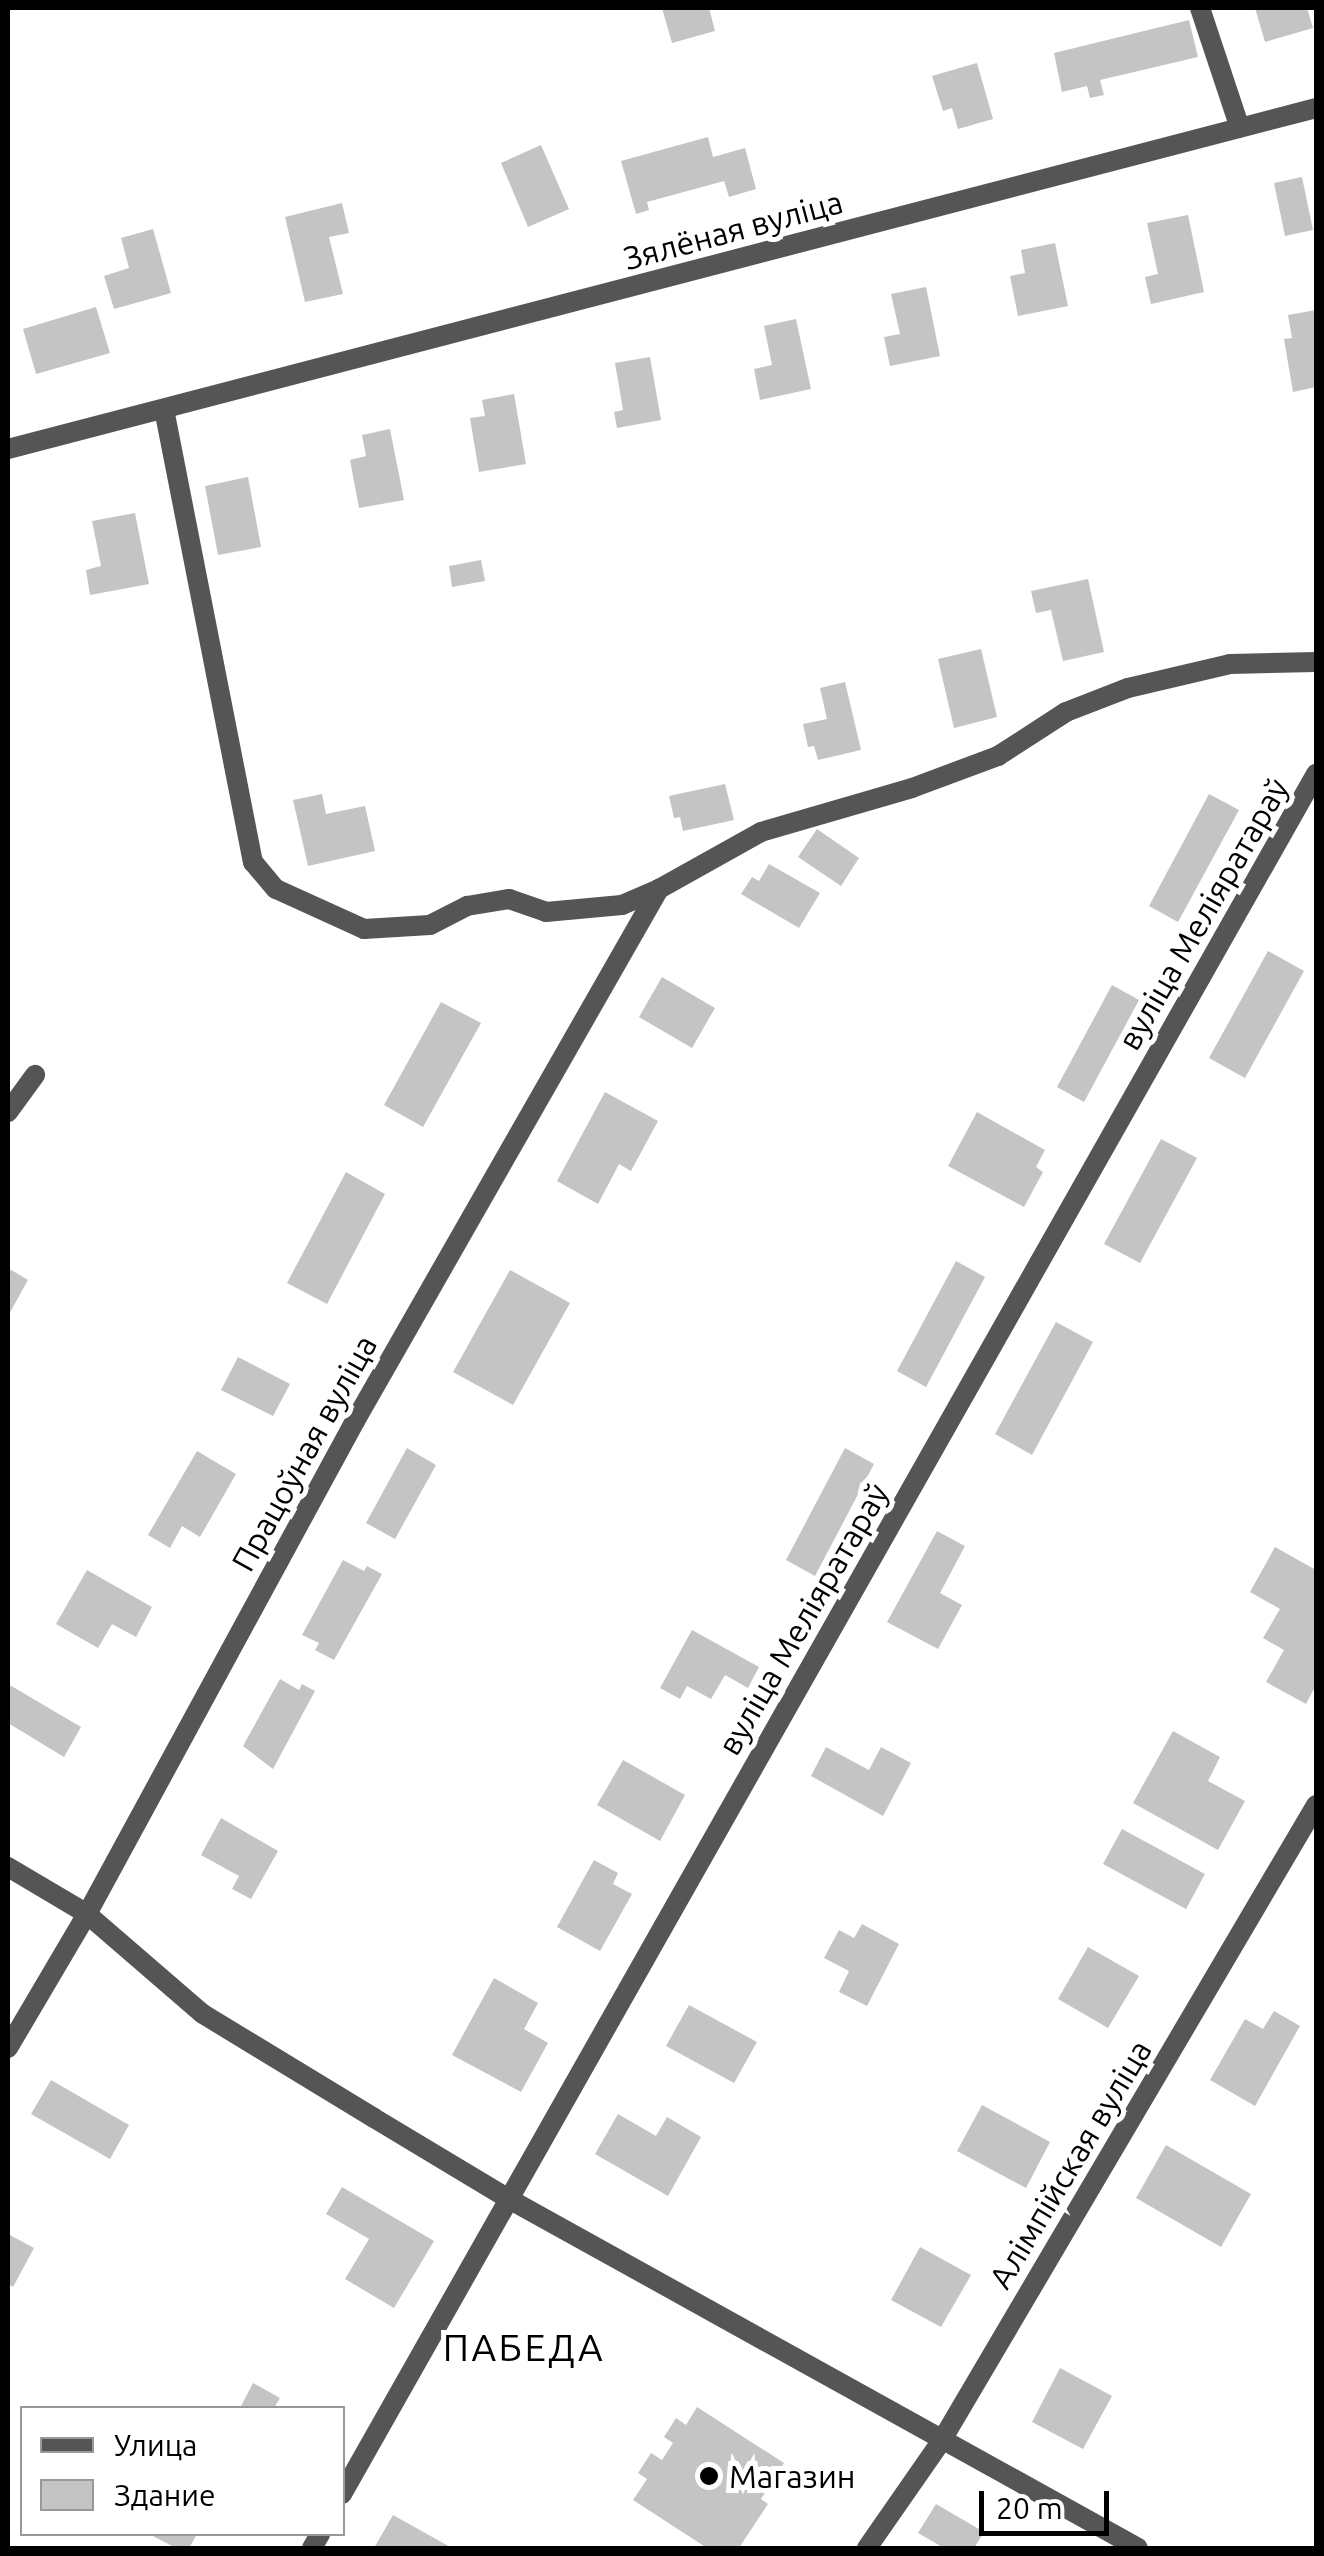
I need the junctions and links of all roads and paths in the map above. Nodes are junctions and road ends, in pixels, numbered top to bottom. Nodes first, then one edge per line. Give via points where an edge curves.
1 (1200, 8) edge
2 (1316, 108) edge
3 (1240, 128) junction
4 (164, 410) junction
5 (8, 449) edge
6 (1316, 662) edge
7 (1316, 774) edge
8 (659, 889) junction
9 (35, 1075) dead end
10 (8, 1112) edge
11 (1316, 1806) edge
12 (8, 1866) edge
13 (87, 1914) junction
14 (8, 2048) edge
15 (509, 2199) junction
16 (942, 2440) junction
17 (345, 2489) edge
18 (867, 2548) edge
19 (1138, 2548) edge

1 - 3 street
2 - 3 street, Зялёная вуліца
3 - 4 street, Зялёная вуліца
4 - 5 street, Зялёная вуліца
4 - 8 street via 253,862 276,889 364,929 430,925 467,906 508,899 546,912 584,912
6 - 8 street via 1230,664 1128,688 1066,712 998,756 761,832
7 - 15 street, вуліца Меліяратараў
8 - 13 street, Працоўная вуліца via 354,1421
9 - 10 street
11 - 16 street, Алімпійская вуліца
12 - 13 street
13 - 14 street, Працоўная вуліца
13 - 15 street via 203,2014
15 - 16 street
15 - 17 street, вуліца Меліяратараў
16 - 18 street, Алімпійская вуліца
16 - 19 street

